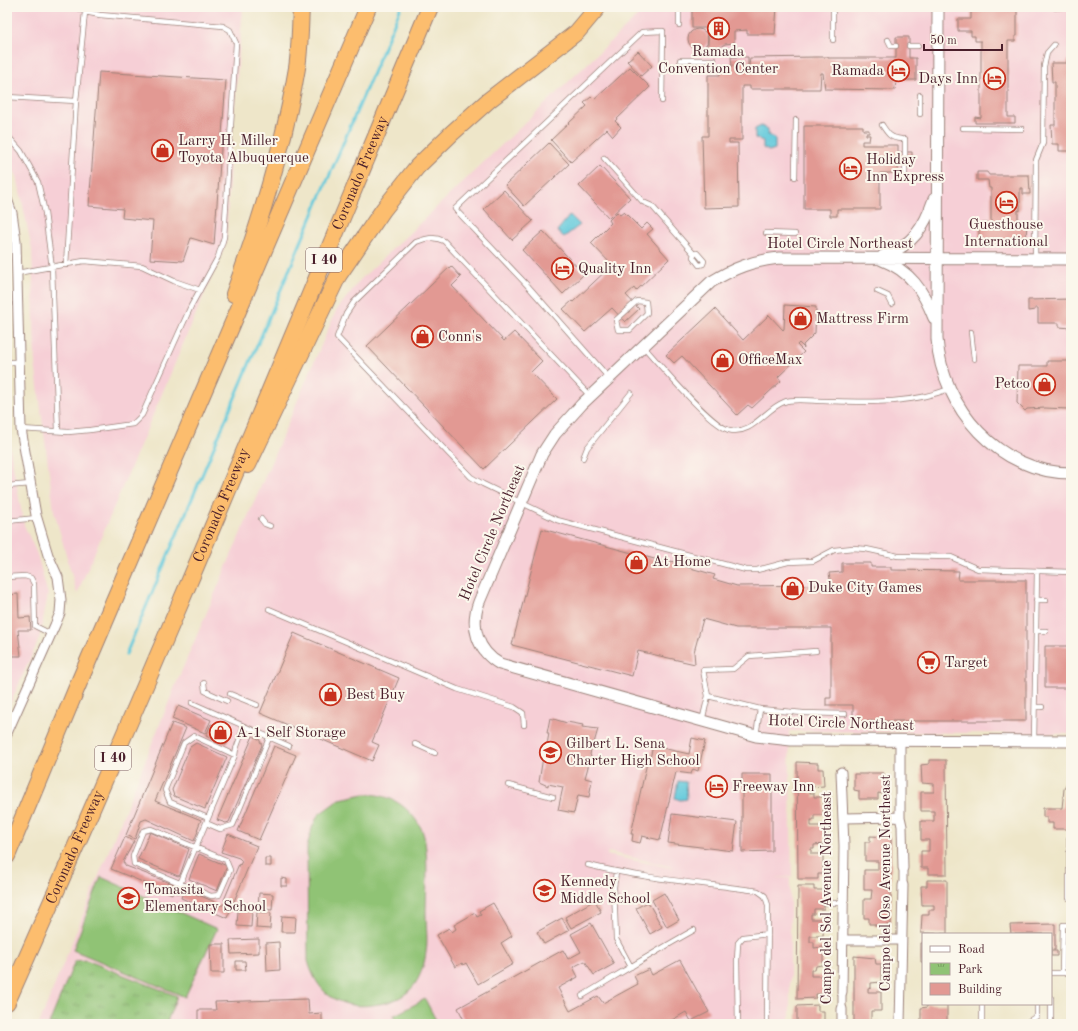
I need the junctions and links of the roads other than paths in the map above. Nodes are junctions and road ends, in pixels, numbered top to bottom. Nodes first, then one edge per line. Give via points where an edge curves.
1 (72, 7) edge
2 (301, 7) edge
3 (368, 7) edge
4 (430, 7) edge
5 (598, 7) edge
6 (679, 7) edge
7 (833, 7) edge
8 (938, 7) edge
9 (85, 12) junction
10 (679, 25) dead end
11 (833, 40) dead end
12 (888, 40) dead end
13 (1054, 45) dead end
14 (896, 46) dead end
15 (909, 46) dead end
16 (918, 46) dead end
17 (680, 60) dead end
18 (714, 60) dead end
19 (920, 95) dead end
20 (7, 97) edge
21 (76, 100) junction
22 (662, 100) dead end
23 (920, 114) dead end
24 (796, 120) dead end
25 (882, 125) dead end
26 (964, 128) dead end
27 (1022, 129) dead end
28 (7, 135) edge
29 (604, 158) dead end
30 (795, 177) dead end
31 (905, 178) dead end
32 (937, 191) junction
33 (7, 199) edge
34 (766, 233) dead end
35 (795, 234) dead end
36 (694, 254) dead end
37 (878, 258) junction
38 (937, 259) junction
39 (1035, 259) junction
40 (1071, 259) edge
41 (66, 265) junction
42 (52, 268) junction
43 (17, 273) junction
44 (200, 290) junction
45 (877, 291) dead end
46 (646, 302) joint
47 (892, 304) dead end
48 (937, 325) junction
49 (971, 332) dead end
50 (643, 346) junction
51 (974, 359) dead end
52 (7, 362) edge
53 (20, 362) junction
54 (609, 378) junction
55 (950, 388) junction
56 (632, 394) dead end
57 (590, 396) junction
58 (21, 429) junction
59 (58, 431) junction
60 (583, 458) dead end
61 (1071, 473) edge
62 (164, 483) junction
63 (31, 484) junction
64 (7, 486) edge
65 (522, 502) junction
66 (218, 514) junction
67 (37, 518) junction
68 (261, 519) dead end
69 (7, 521) edge
70 (270, 526) dead end
71 (1037, 572) junction
72 (1071, 572) edge
73 (7, 577) edge
74 (1036, 600) junction
75 (1046, 600) dead end
76 (269, 609) dead end
77 (1036, 631) junction
78 (1046, 631) dead end
79 (51, 634) junction
80 (816, 651) dead end
81 (204, 683) dead end
82 (230, 694) dead end
83 (708, 696) junction
84 (227, 701) dead end
85 (192, 703) dead end
86 (257, 705) dead end
87 (1035, 707) junction
88 (1042, 707) dead end
89 (760, 709) junction
90 (845, 714) dead end
91 (702, 722) junction
92 (524, 725) dead end
93 (244, 727) junction
94 (8, 728) edge
95 (756, 736) junction
96 (269, 738) junction
97 (900, 741) junction
98 (1034, 741) junction
99 (1071, 741) edge
100 (415, 744) dead end
101 (289, 746) dead end
102 (435, 753) dead end
103 (235, 755) junction
104 (841, 772) dead end
105 (508, 784) dead end
106 (553, 797) dead end
107 (900, 817) junction
108 (208, 818) junction
109 (844, 818) junction
110 (206, 823) junction
111 (1069, 839) dead end
112 (195, 848) junction
113 (7, 856) edge
114 (588, 865) dead end
115 (903, 868) joint
116 (616, 872) junction
117 (180, 883) junction
118 (903, 885) joint
119 (177, 891) dead end
120 (1069, 898) dead end
121 (824, 903) dead end
122 (844, 903) junction
123 (1071, 925) edge
124 (694, 930) dead end
125 (768, 934) junction
126 (844, 940) junction
127 (901, 940) junction
128 (631, 967) junction
129 (1052, 973) edge
130 (1062, 973) junction
131 (1071, 973) edge
132 (842, 992) joint
133 (582, 996) dead end
134 (7, 1002) edge
135 (982, 1005) edge
136 (1037, 1005) edge
137 (1051, 1005) edge
138 (842, 1009) joint
139 (982, 1021) dead end
140 (1029, 1021) dead end
141 (738, 1024) edge
142 (767, 1024) edge
143 (842, 1024) edge
144 (900, 1024) edge
145 (1051, 1024) edge

1 - 9 lane
2 - 62 highway via 297,67 274,177
3 - 62 highway
4 - 66 highway, Coronado Freeway / I 40
5 - 66 highway via 577,32 489,100 452,133 417,168 387,205 338,276 254,455
6 - 10 lane
7 - 11 lane
8 - 32 street
9 - 21 lane
9 - 44 lane via 223,26 234,35 236,43 224,237 218,257
12 - 14 lane via 891,46
13 - 39 lane via 1047,53 1044,66 1043,143 1036,160
15 - 16 lane
17 - 18 lane
19 - 23 lane
20 - 21 lane
21 - 41 lane
22 - 54 lane via 663,31 642,32 455,209 527,285
24 - 30 lane
25 - 31 lane via 887,134 893,138 903,139
26 - 27 lane
28 - 42 lane via 21,152 38,182
29 - 36 lane via 644,202 652,206
32 - 37 street via 925,223 917,234 900,248
32 - 38 street
33 - 43 street via 15,227
34 - 35 lane
37 - 38 street, Hotel Circle Northeast
37 - 48 street via 899,269 918,284
37 - 50 street, Hotel Circle Northeast via 757,260 711,282
38 - 39 street, Hotel Circle Northeast
38 - 48 street
39 - 40 street, Hotel Circle Northeast
41 - 42 lane
41 - 44 lane via 84,261 142,266
42 - 43 lane
42 - 59 lane
43 - 53 street
44 - 59 lane via 142,415 133,424
45 - 47 lane via 888,296
46 - 46 lane via 637,301 616,320 618,330 630,330 647,313
48 - 55 street via 939,356
49 - 51 lane
50 - 54 street, Hotel Circle Northeast
50 - 55 lane via 709,417 724,429 733,431 753,425 784,401 899,401 924,397
52 - 53 lane
53 - 58 street
54 - 57 street, Hotel Circle Northeast
55 - 61 street via 965,415 992,445 1031,466
56 - 60 lane via 587,448
57 - 65 street, Hotel Circle Northeast via 555,434 542,454
57 - 65 lane via 444,241 439,239 430,237 416,242 348,309 337,337 466,472 483,484
58 - 59 lane
58 - 63 street
62 - 113 highway
63 - 64 lane
63 - 67 street
65 - 71 lane via 556,520 746,570 757,570 788,562 813,561 834,550 853,548 898,556 951,557 978,569
65 - 91 street, Hotel Circle Northeast via 476,609 475,630 487,654 500,664
66 - 134 highway, Coronado Freeway / I 40
67 - 69 lane
67 - 79 street via 60,588 60,613
68 - 70 lane via 264,524
71 - 72 lane
71 - 74 lane
73 - 79 lane via 31,578 34,584 36,626
74 - 75 lane
74 - 77 lane
76 - 92 lane via 457,689 514,707 523,713
77 - 78 lane
77 - 87 lane
79 - 94 street
80 - 83 lane via 749,656 733,669 703,670
81 - 84 lane via 205,691
82 - 86 lane
83 - 89 lane
83 - 91 lane
85 - 93 lane
87 - 88 lane
87 - 98 lane
89 - 90 lane
89 - 95 lane
91 - 95 street, Hotel Circle Northeast
93 - 96 lane
93 - 103 lane
95 - 97 street, Hotel Circle Northeast via 791,740
96 - 101 lane
96 - 110 lane via 233,824 220,829
97 - 98 street, Hotel Circle Northeast
97 - 107 street, Campo del Oso Avenue Northeast
98 - 99 street, Hotel Circle Northeast
100 - 102 lane
103 - 108 lane
103 - 108 lane via 194,736 184,743 165,790 170,802
104 - 109 street, Campo del Sol Avenue Northeast
105 - 106 lane
107 - 109 street
107 - 115 street, Campo del Oso Avenue Northeast
108 - 110 lane
109 - 122 street, Campo del Sol Avenue Northeast
110 - 112 lane
111 - 120 lane
112 - 117 lane
112 - 117 lane via 226,860 230,870 219,895 211,896
112 - 117 lane via 151,829 143,831 133,856 134,864
114 - 116 lane
115 - 118 street, Campo del Oso Avenue Northeast
116 - 125 lane via 758,891 765,896 768,905
116 - 128 lane via 616,939
117 - 119 lane
118 - 127 street, Campo del Oso Avenue Northeast
121 - 122 lane
122 - 126 street, Campo del Sol Avenue Northeast
123 - 130 lane via 1063,925
124 - 128 lane
125 - 141 lane via 743,937 738,943
125 - 142 lane
126 - 127 street
126 - 132 street, Campo del Sol Avenue Northeast via 841,947
127 - 144 street, Campo del Oso Avenue Northeast
128 - 133 lane
129 - 130 lane
130 - 131 lane
132 - 138 street, Campo del Sol Avenue Northeast
135 - 139 lane
136 - 140 lane via 1037,1016
137 - 145 lane
138 - 143 street, Campo del Sol Avenue Northeast

